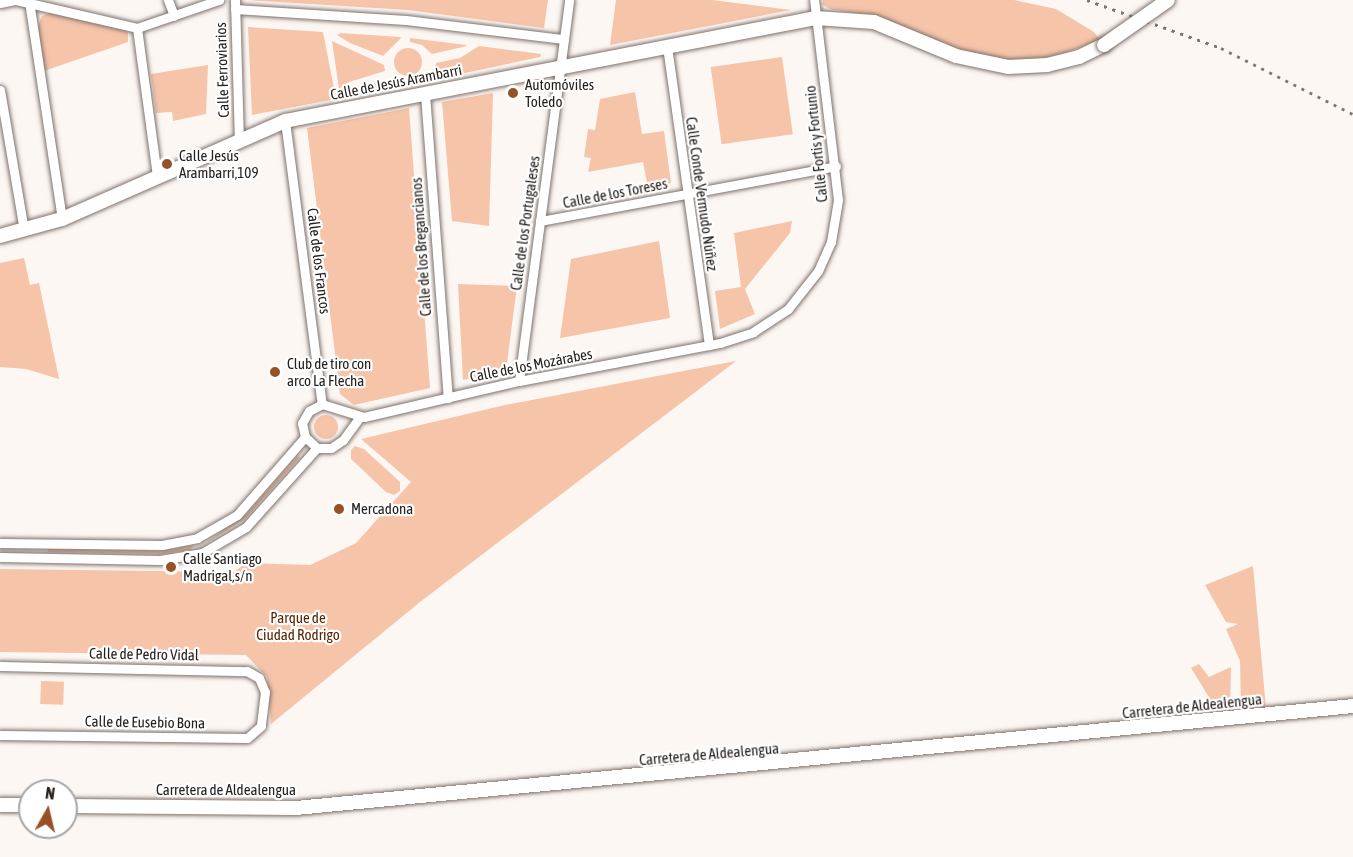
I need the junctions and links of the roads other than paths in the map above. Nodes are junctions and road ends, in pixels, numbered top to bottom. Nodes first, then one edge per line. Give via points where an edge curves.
1 (16, 0) edge
2 (168, 0) edge
3 (219, 0) edge
4 (569, 0) edge
5 (814, 0) edge
6 (1168, 0) edge
7 (29, 1) edge
8 (0, 3) edge
9 (235, 5) edge
10 (47, 6) junction
11 (174, 16) junction
12 (816, 18) junction
13 (34, 27) junction
14 (137, 28) junction
15 (564, 39) junction
16 (667, 46) junction
17 (560, 68) junction
18 (0, 90) edge
19 (425, 94) junction
20 (285, 121) junction
21 (239, 139) junction
22 (836, 166) junction
23 (157, 176) junction
24 (687, 195) junction
25 (62, 219) junction
26 (540, 221) junction
27 (24, 231) junction
28 (0, 236) edge
29 (709, 345) junction
30 (519, 381) junction
31 (448, 398) junction
32 (322, 404) junction
33 (340, 410) junction
34 (359, 418) junction
35 (346, 433) junction
36 (305, 437) junction
37 (316, 448) junction
38 (0, 543) edge
39 (0, 557) edge
40 (0, 666) edge
41 (264, 703) joint
42 (1353, 706) edge
43 (0, 735) edge
44 (0, 805) edge
45 (18, 805) edge
46 (78, 806) edge

1 - 7 street
1 - 8 street
2 - 11 street
3 - 11 street
4 - 15 street, Calle de los Portugaleses
5 - 12 street, Calle Fortis y Fortunio
6 - 12 street, Calle de Jesús Arambarri, bridge via 1104,45 1054,63 1008,67 956,56 874,22
7 - 10 street
7 - 13 street
9 - 15 street
9 - 21 street, Calle Ferroviarios
10 - 13 street
10 - 14 street
11 - 14 street
12 - 16 street, Calle de Jesús Arambarri
12 - 22 street, Calle Fortis y Fortunio
13 - 25 street
14 - 23 street
15 - 17 street, Calle de los Portugaleses
16 - 17 street, Calle de Jesús Arambarri
16 - 24 street, Calle Conde Vermudo Núñez
17 - 19 street, Calle de Jesús Arambarri
17 - 26 street, Calle de los Portugaleses
18 - 27 street
19 - 20 street, Calle de Jesús Arambarri
19 - 31 street, Calle de los Bregancianos
20 - 21 street, Calle de Jesús Arambarri
20 - 32 street, Calle de los Francos
21 - 23 street, Calle de Jesús Arambarri
22 - 24 street, Calle de los Toreses
22 - 29 street, Calle Fortis y Fortunio via 836,221 818,271 788,309 774,319 744,335
23 - 25 street, Calle de Jesús Arambarri
24 - 26 street, Calle de los Toreses
24 - 29 street, Calle Conde Vermudo Núñez
25 - 27 street, Calle de Jesús Arambarri
26 - 30 street, Calle de los Portugaleses
27 - 28 street, Calle de Jesús Arambarri
29 - 30 street, Calle de los Mozárabes
30 - 31 street, Calle de los Mozárabes
31 - 34 street, Calle de los Mozárabes
32 - 33 street
32 - 36 street via 309,411
33 - 34 street
33 - 35 street via 346,421
34 - 35 street
35 - 37 street via 331,448
36 - 37 street
36 - 38 street via 237,515 197,538 162,545
37 - 39 street via 246,527 202,553 160,560
40 - 41 street, Calle de Pedro Vidal via 247,671 262,683
41 - 43 street, Calle de Eusebio Bona via 261,726 247,738
42 - 46 street, Carretera de Aldealengua via 296,808
44 - 45 street

